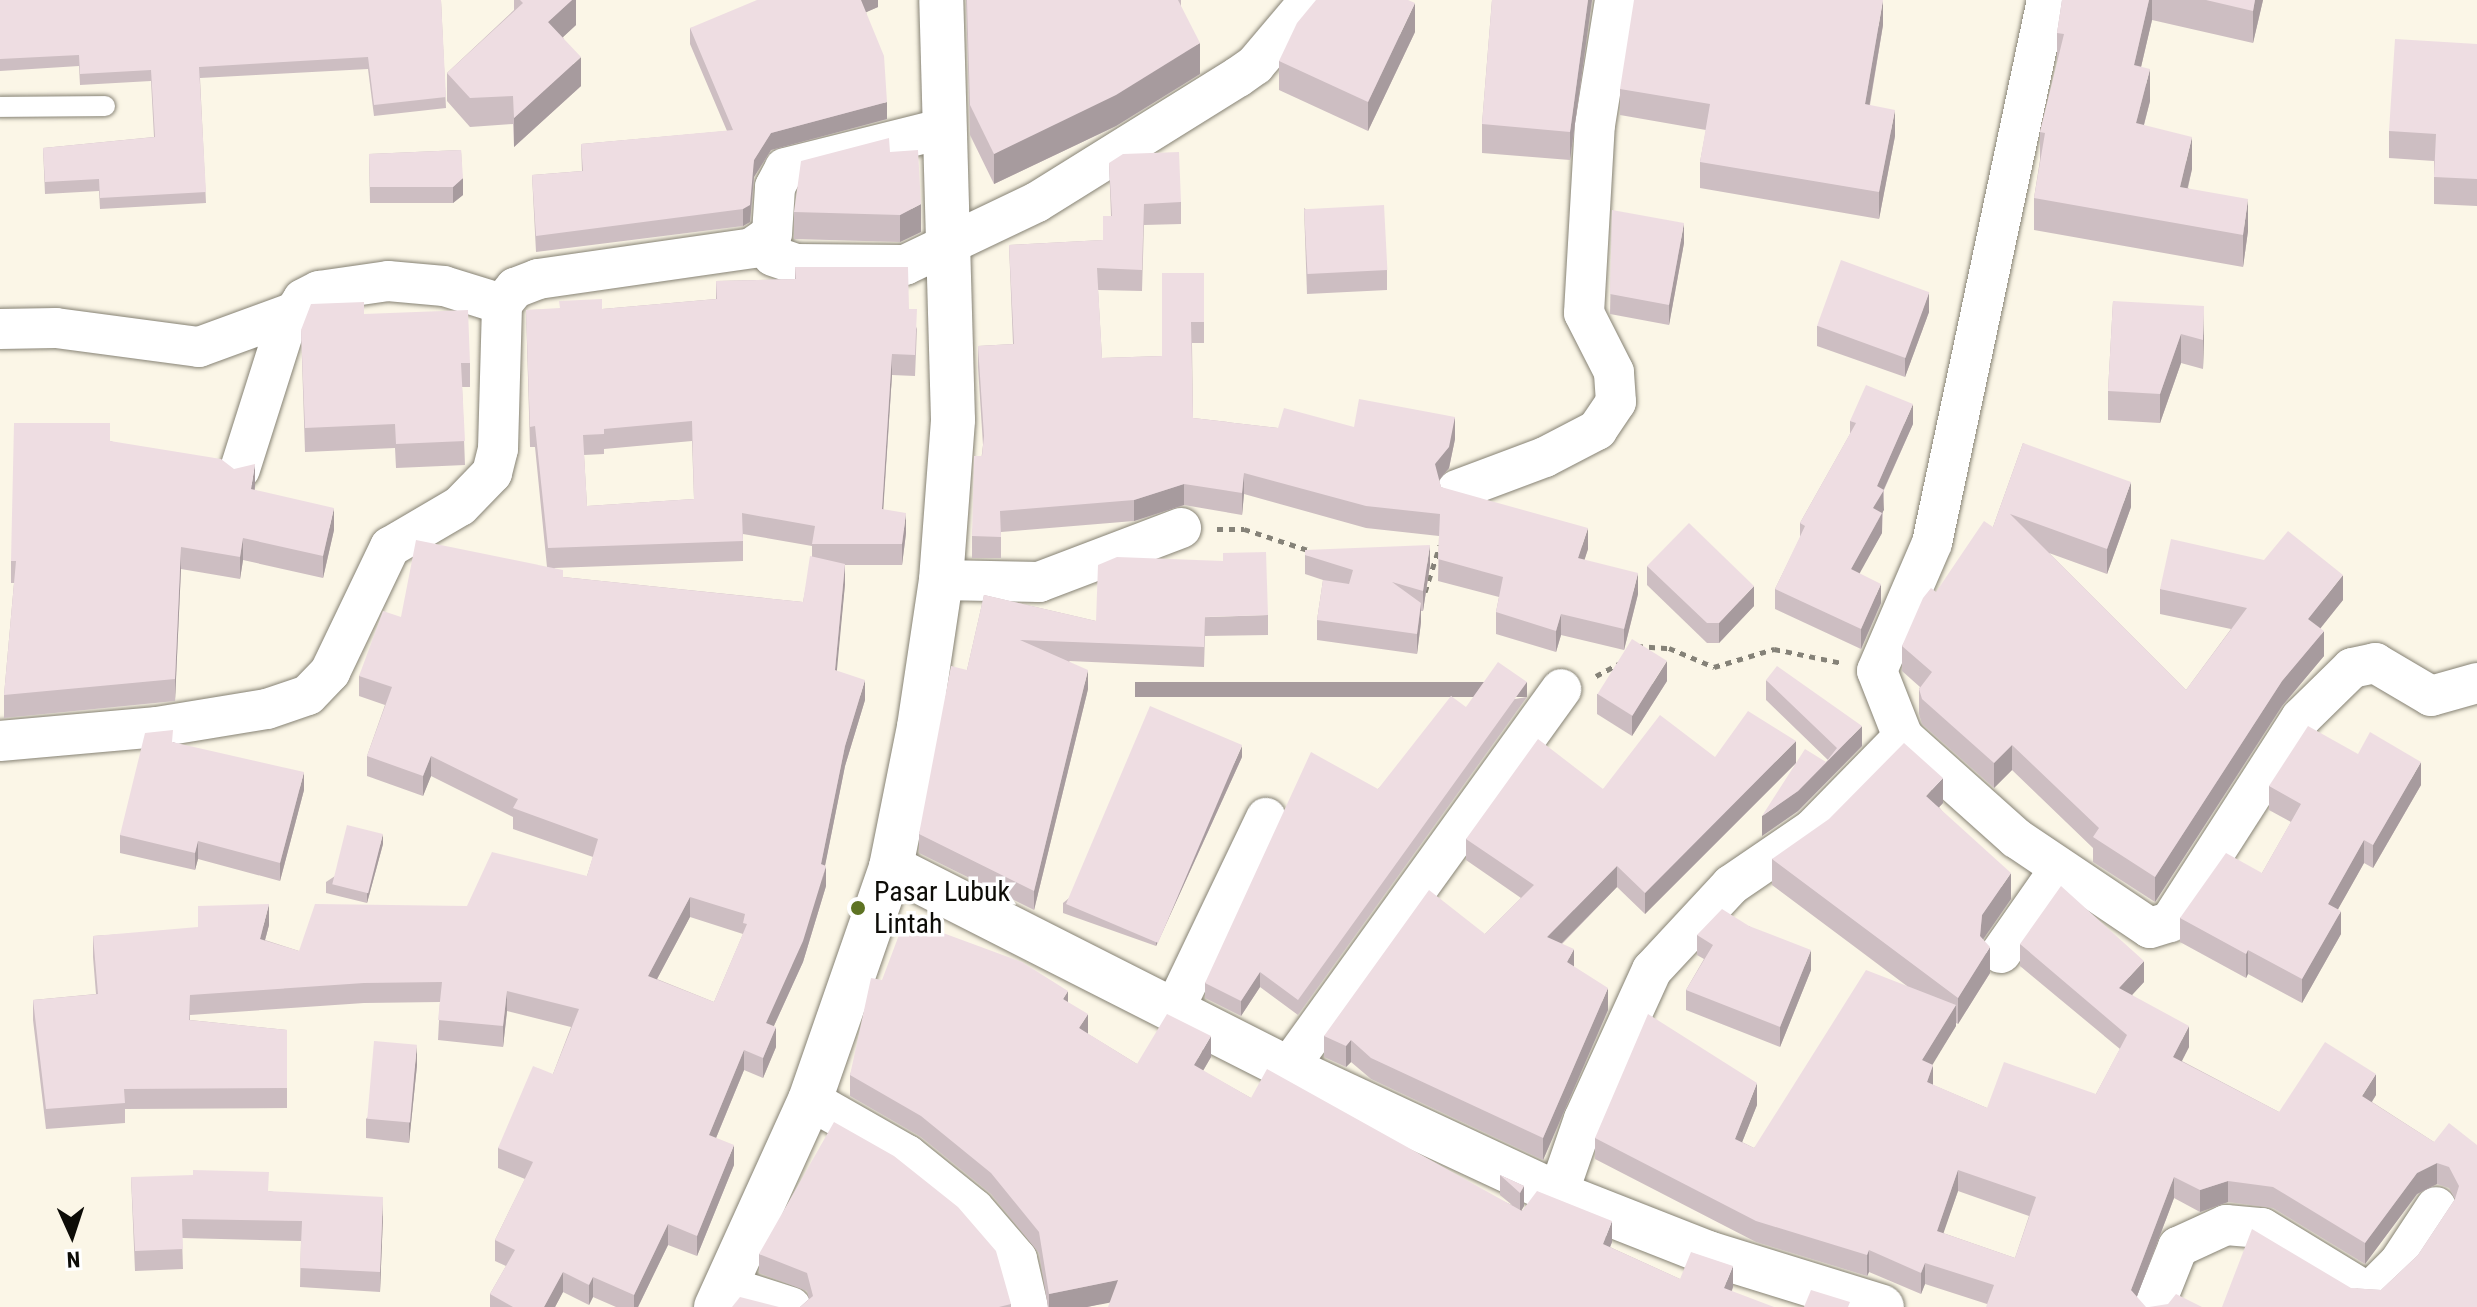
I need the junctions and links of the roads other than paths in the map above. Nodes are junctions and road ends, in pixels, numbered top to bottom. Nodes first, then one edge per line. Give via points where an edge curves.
1 (941, 0) edge
2 (1310, 0) edge
3 (1615, 0) edge
4 (2047, 0) edge
5 (105, 106) dead end
6 (0, 107) edge
7 (945, 128) junction
8 (763, 243) junction
9 (949, 245) junction
10 (502, 304) junction
11 (292, 313) junction
12 (0, 329) edge
13 (240, 469) edge
14 (1457, 490) edge
15 (1181, 528) road end
16 (941, 580) junction
17 (2477, 683) edge
18 (1561, 689) road end
19 (1903, 737) junction
20 (0, 741) edge
21 (1266, 818) dead end
22 (891, 867) junction
23 (2059, 870) junction
24 (2001, 953) dead end
25 (1174, 1010) junction
26 (1288, 1068) junction
27 (810, 1100) junction
28 (1558, 1194) junction
29 (2436, 1207) dead end
30 (720, 1297) edge
31 (1875, 1306) edge
32 (791, 1307) edge
33 (1028, 1307) edge
34 (2154, 1307) edge

1 - 7 street
2 - 9 street via 1255,65 1238,77 1037,202
3 - 14 street via 1595,125 1584,313 1614,372 1616,402 1597,430 1545,457
4 - 19 street via 1932,543 1877,671
5 - 6 lane
7 - 8 street via 785,168 775,187 772,234
7 - 9 street
8 - 9 street via 773,256 812,264 905,265
8 - 10 street via 538,279 515,288
9 - 16 street via 953,420
10 - 11 street via 444,286 388,281 319,291
10 - 20 street via 498,449 492,473 460,506 390,547 330,672 308,695 267,709 157,727
11 - 12 street via 199,347 56,328
11 - 13 street
15 - 16 street via 1039,582
16 - 22 street
17 - 23 street via 2431,696 2375,663 2340,677 2301,718 2170,922 2139,925
18 - 26 street
19 - 23 street
19 - 28 street via 1813,829 1731,885 1652,970 1584,1119
21 - 25 street
22 - 25 street
22 - 27 street
23 - 24 street
25 - 26 street
26 - 28 street
27 - 30 street
27 - 33 street via 907,1155 974,1209 1017,1259
28 - 31 street via 1708,1253
29 - 34 street via 2399,1263 2372,1290 2363,1290 2262,1228 2226,1225 2178,1247
30 - 32 street

